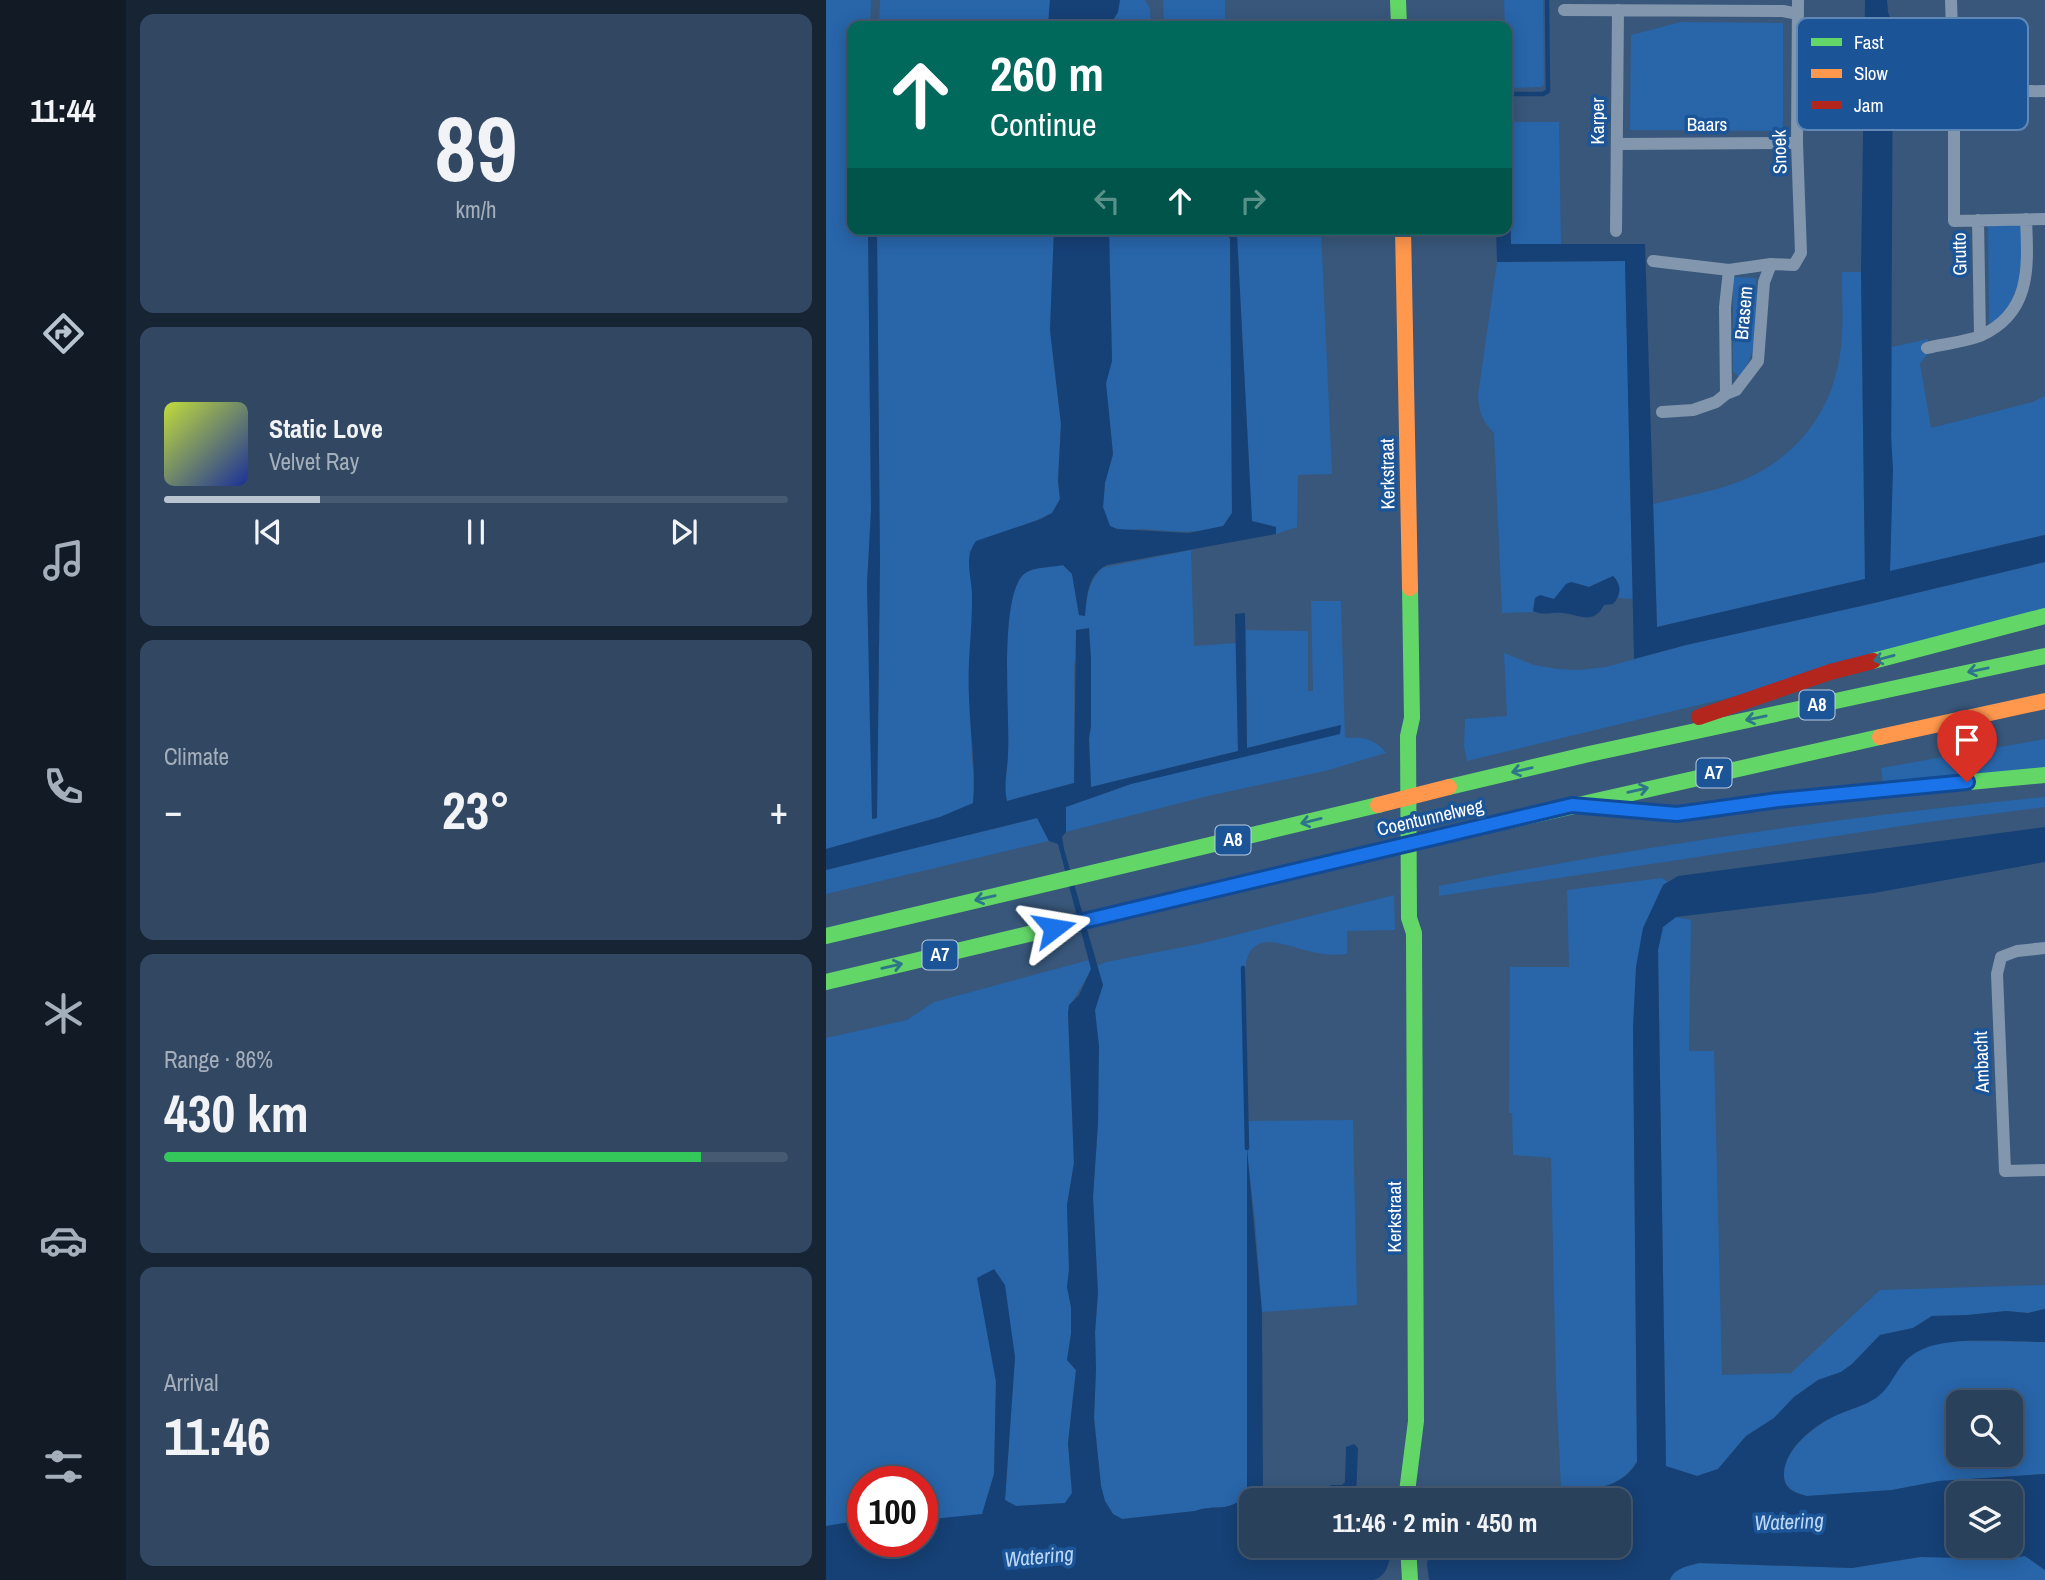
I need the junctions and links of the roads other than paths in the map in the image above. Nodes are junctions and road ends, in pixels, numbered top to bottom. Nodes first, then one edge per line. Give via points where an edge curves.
1 (1398, 0) edge
2 (1798, 0) edge
3 (1951, 0) edge
4 (1673, 5) edge
5 (1564, 10) dead end
6 (1618, 10) junction
7 (1798, 14) junction
8 (1798, 18) edge
9 (1952, 18) edge
10 (1399, 21) edge
11 (1797, 130) edge
12 (1954, 130) edge
13 (1797, 143) junction
14 (1617, 144) junction
15 (2026, 219) junction
16 (2045, 219) edge
17 (1978, 220) junction
18 (1616, 231) dead end
19 (1403, 235) edge
20 (1653, 261) dead end
21 (1771, 264) junction
22 (1729, 270) junction
23 (1980, 336) junction
24 (1927, 348) dead end
25 (1726, 394) junction
26 (1662, 412) dead end
27 (2045, 616) edge
28 (2045, 656) edge
29 (2045, 701) edge
30 (1588, 754) junction
31 (2045, 775) edge
32 (1572, 805) junction
33 (826, 936) edge
34 (2045, 948) edge
35 (826, 982) edge
36 (2045, 1170) edge
37 (1408, 1488) edge
38 (1409, 1558) edge
39 (1410, 1580) edge

1 - 10 main road
2 - 7 street, Snoek
3 - 9 street
4 - 6 street
4 - 7 street
5 - 6 street
6 - 14 street, Karper
7 - 8 street, Snoek
11 - 13 street, Snoek
12 - 17 street via 1954,220
13 - 14 street, Baars
13 - 21 street, Snoek via 1801,253 1794,265
14 - 18 street, Karper
15 - 16 street, Grutto
15 - 17 street, Grutto
15 - 23 street via 2026,280 2019,303
17 - 23 street, Grutto
19 - 37 main road, Kerkstraat via 1412,718 1408,736 1409,918 1414,933 1416,1421
20 - 22 street, Brasem
21 - 22 street, Brasem
21 - 25 street, Brasem via 1764,282 1759,360 1736,390
22 - 25 street, Brasem
23 - 24 street
25 - 26 street, Brasem via 1693,410
27 -> 30 main road, A8 via 1830,672
28 -> 30 main road, Coentunnelweg / A8
32 -> 29 main road, Coentunnelweg / A7
30 -> 33 main road, Coentunnelweg / A8, bridge
31 - 32 main road via 1677,814
35 -> 32 main road, Coentunnelweg / A7, bridge
34 - 36 street, Ambacht via 2001,957 1997,974 2005,1171
38 - 39 main road

